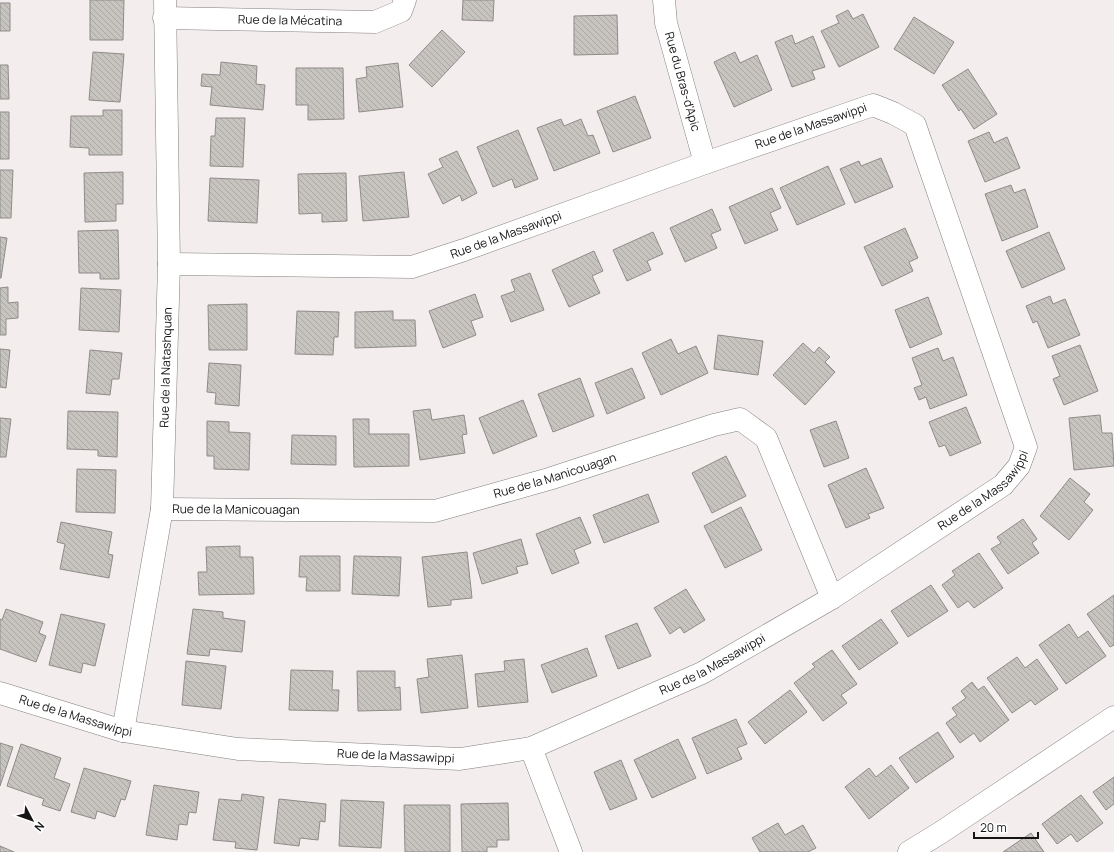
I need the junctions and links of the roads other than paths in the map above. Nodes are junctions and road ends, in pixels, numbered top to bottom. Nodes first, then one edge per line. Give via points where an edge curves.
1 (406, 0) edge
2 (664, 0) edge
3 (164, 9) edge
4 (705, 163) junction
5 (169, 264) junction
6 (162, 509) junction
7 (832, 598) junction
8 (0, 693) edge
9 (1114, 717) edge
10 (123, 730) junction
11 (531, 748) junction
12 (572, 852) edge
13 (908, 852) edge

1 - 3 street, Rue de la Mécatina via 401,10 375,22
2 - 4 street, Rue du Bras-d'Apic via 666,23
3 - 5 street, Rue de la Natashquan
4 - 5 street, Rue de la Massawippi via 412,267
4 - 7 street, Rue de la Massawippi via 873,105 915,125 1026,447 1019,466 1003,485
5 - 6 street, Rue de la Natashquan
6 - 7 street, Rue de la Manicouagan via 435,511 549,479 714,425 740,419 766,438
6 - 10 street, Rue de la Natashquan
7 - 11 street, Rue de la Massawippi via 702,673
8 - 10 street, Rue de la Massawippi
9 - 13 street
10 - 11 street, Rue de la Massawippi via 238,749 460,759
11 - 12 street

